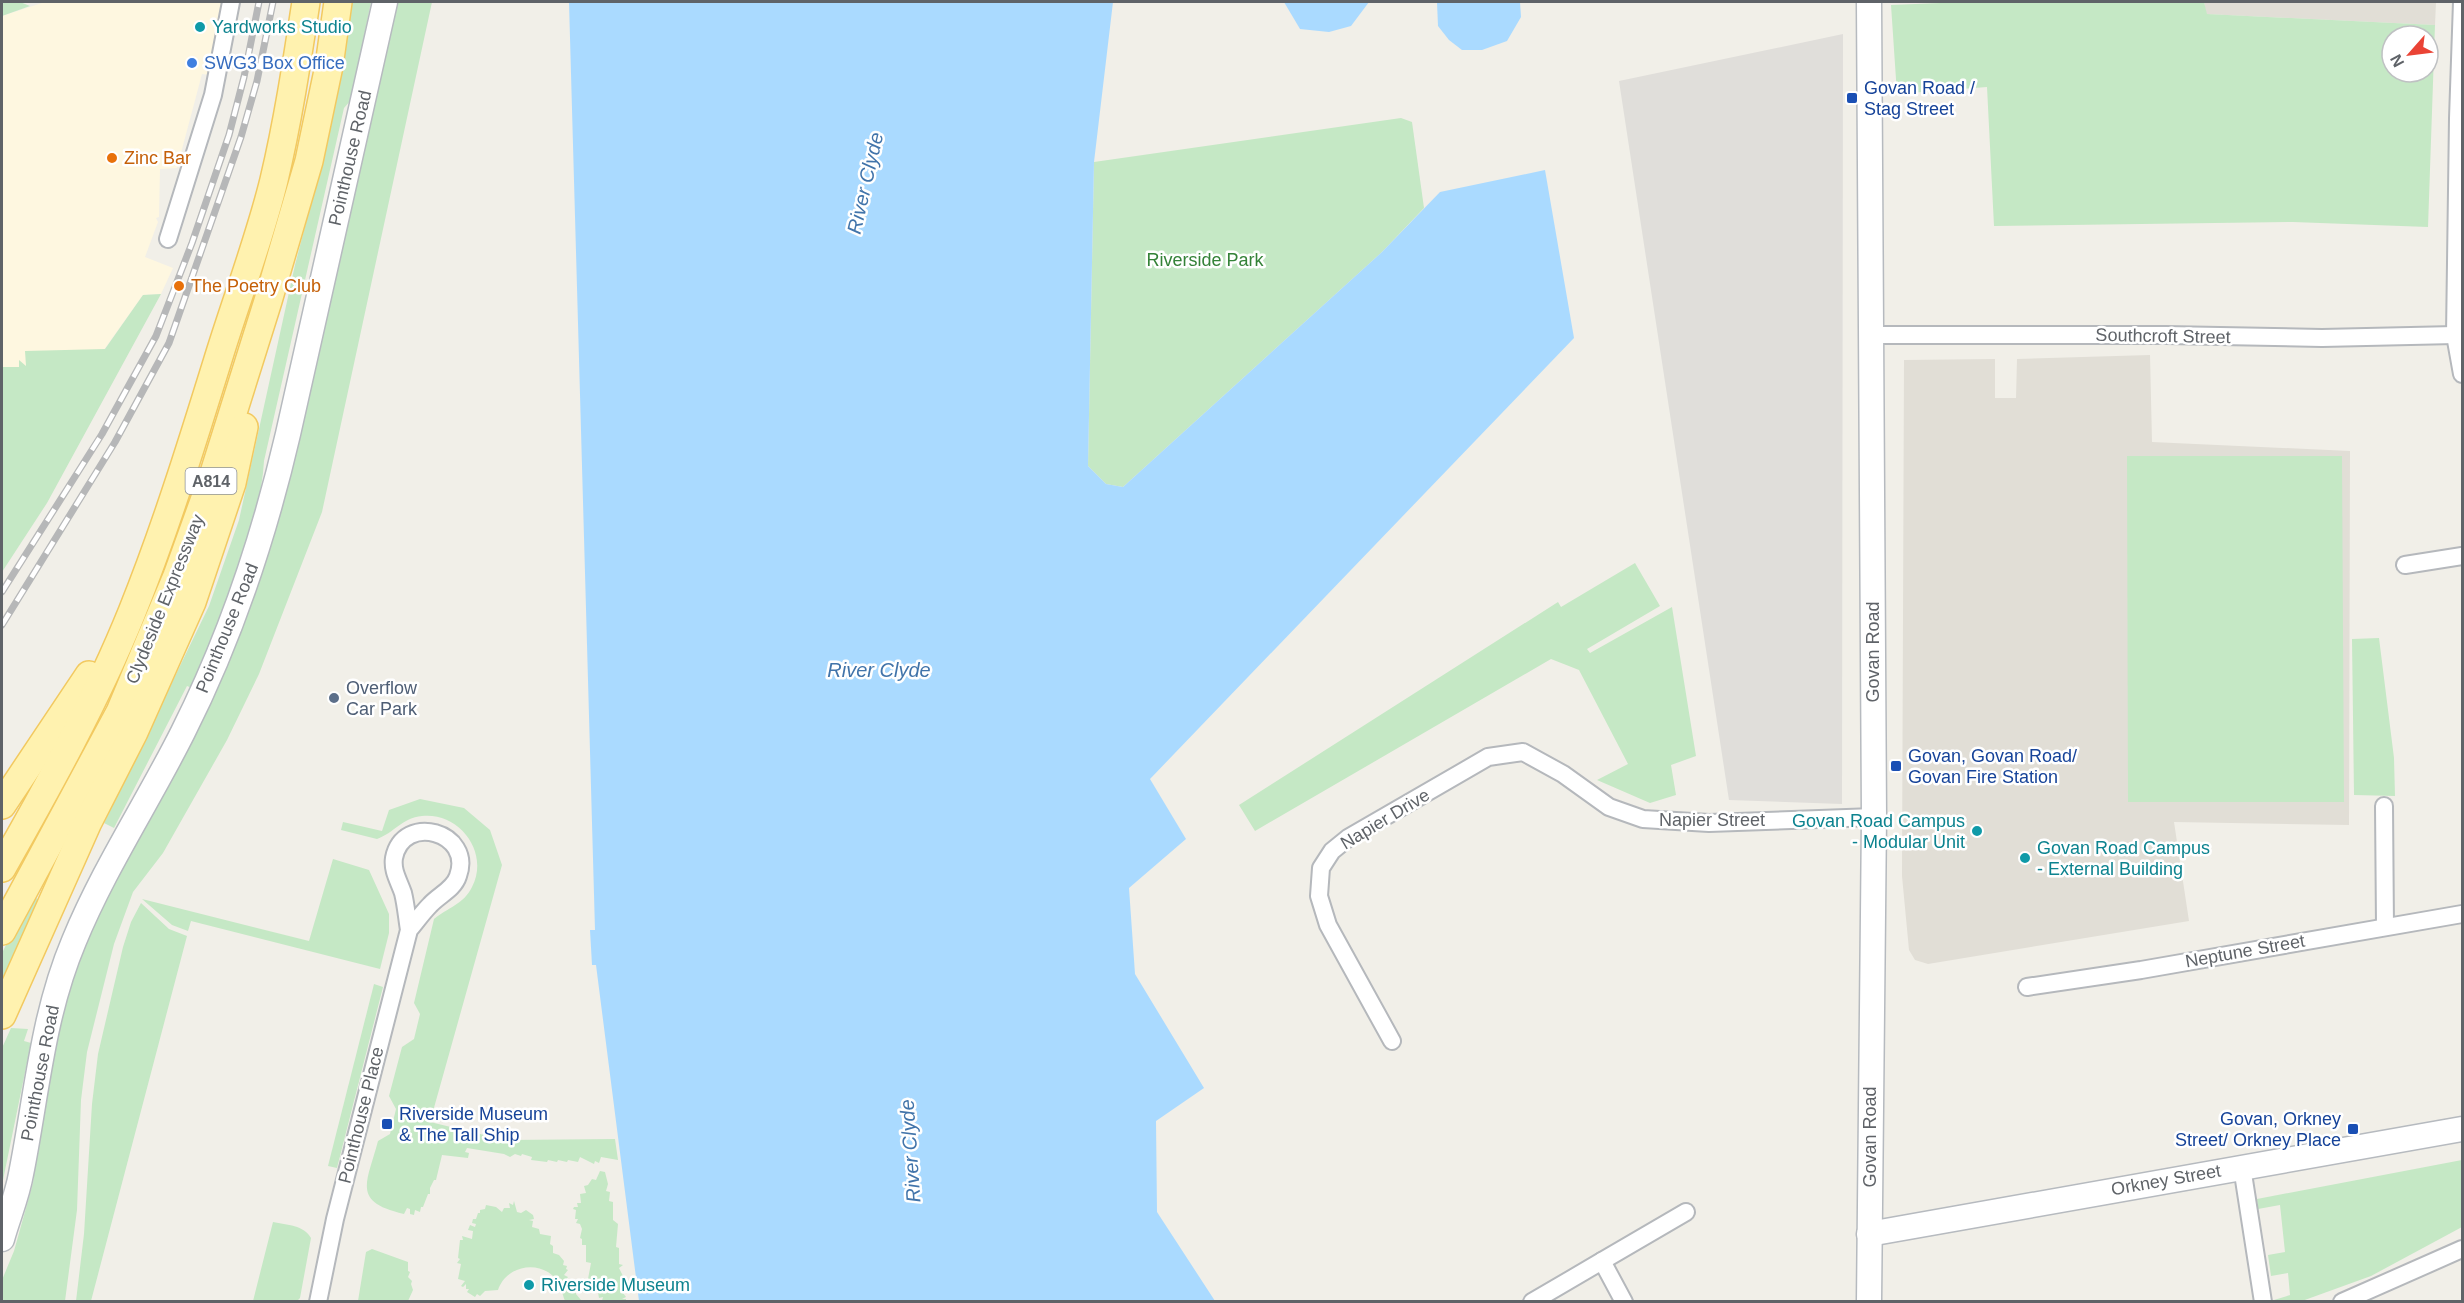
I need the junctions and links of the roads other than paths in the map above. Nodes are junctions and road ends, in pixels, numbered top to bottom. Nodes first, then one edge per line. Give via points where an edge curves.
1 (231, 2) edge
2 (306, 2) edge
3 (338, 2) edge
4 (385, 2) edge
5 (1869, 2) edge
6 (2463, 2) edge
7 (168, 239) dead end
8 (282, 255) junction
9 (1871, 335) junction
10 (2456, 335) junction
11 (2463, 374) edge
12 (2463, 555) edge
13 (2405, 566) dead end
14 (132, 612) junction
15 (1563, 774) joint
16 (2, 805) edge
17 (2384, 806) dead end
18 (1874, 817) junction
19 (2, 868) edge
20 (2463, 914) edge
21 (2385, 927) junction
22 (409, 930) junction
23 (2, 931) edge
24 (2027, 987) dead end
25 (2, 1015) edge
26 (1392, 1041) dead end
27 (2463, 1129) edge
28 (2242, 1167) junction
29 (1686, 1212) dead end
30 (2, 1234) edge
31 (1869, 1234) junction
32 (2463, 1249) edge
33 (1602, 1262) junction
34 (318, 1302) edge
35 (1532, 1302) edge
36 (1624, 1302) edge
37 (1869, 1302) edge
38 (2263, 1302) edge
39 (2342, 1302) edge

1 - 7 street via 213,96
2 - 14 main road, Clydeside Expressway / A814 via 274,181 192,444
3 - 8 main road, Clydeside Expressway / A814 via 309,161
4 - 30 street, Pointhouse Road via 275,492 258,549 209,676 158,781 102,879 64,966 41,1052 21,1176
5 - 9 street, Govan Road
6 - 10 street
8 - 23 main road, Clydeside Expressway / A814 via 213,476 147,649 120,711
8 - 25 main road, A814 via 232,483 192,602
9 - 10 street, Southcroft Street via 2322,339
9 - 18 street, Govan Road
10 - 11 street
12 - 13 street
14 - 16 main road, A814
14 - 19 main road, Clydeside Expressway / A814 via 85,715
15 - 18 street, Napier Street via 1609,807 1643,819 1709,823
15 - 26 street, Napier Drive via 1523,752 1488,758 1348,838 1332,851 1321,868 1319,896 1328,925
17 - 21 street
18 - 31 street, Govan Road
20 - 21 street, Neptune Street
21 - 24 street, Neptune Street
22 - 22 street, Pointhouse Place via 403,894 393,867 394,855 410,835 433,831 444,835 459,853 458,876
22 - 34 street, Pointhouse Place via 335,1219
27 - 28 street, Orkney Street
28 - 31 street, Orkney Street
28 - 38 street
29 - 33 street
31 - 37 street, Govan Road
32 - 39 street
33 - 35 street
33 - 36 street

